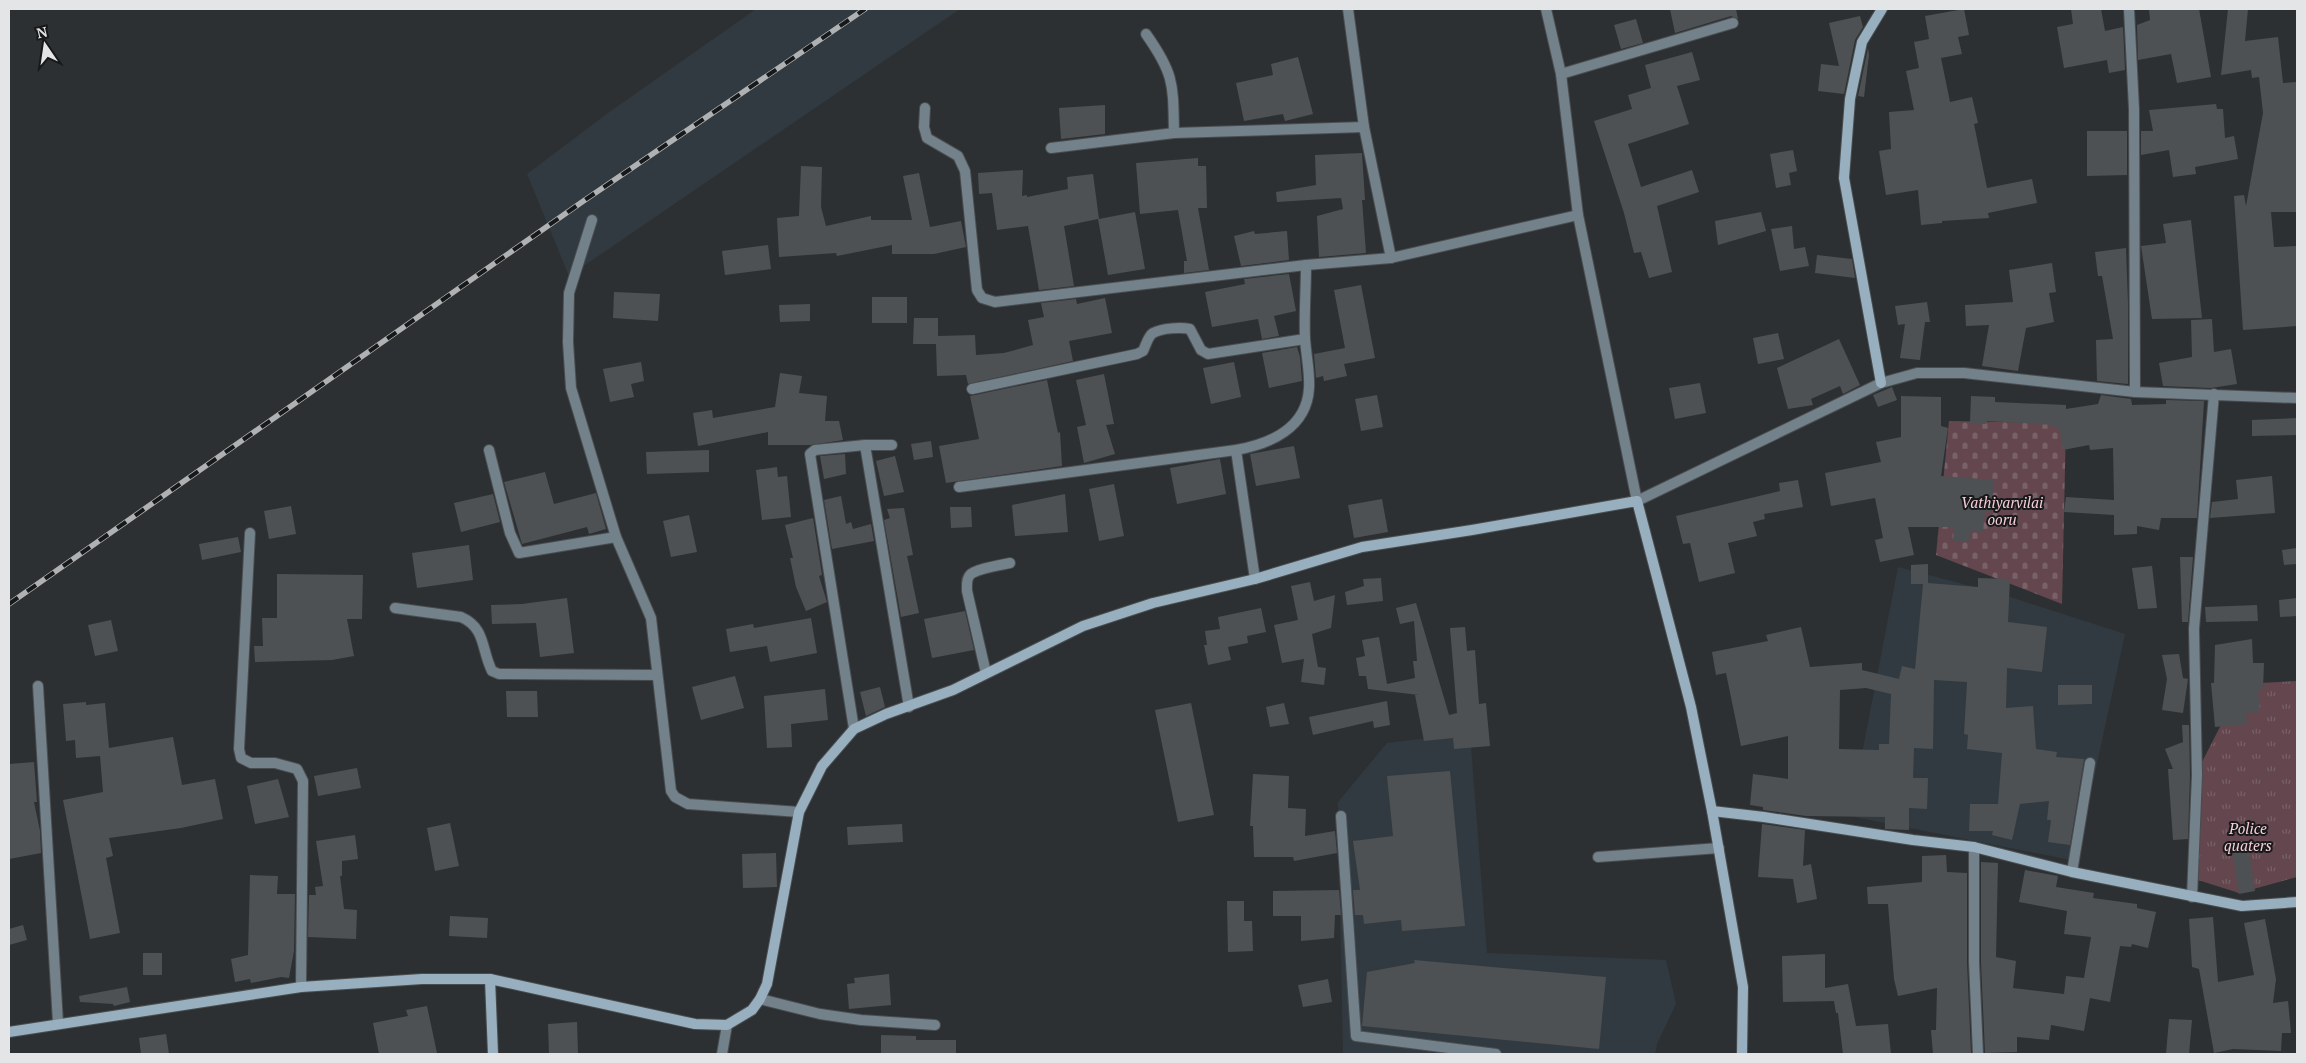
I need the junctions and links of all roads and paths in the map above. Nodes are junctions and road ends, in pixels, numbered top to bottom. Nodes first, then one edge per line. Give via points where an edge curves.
1 (1348, 9) edge
2 (1546, 9) edge
3 (1882, 9) edge
4 (2129, 9) edge
5 (1733, 23) dead end
6 (1146, 34) dead end
7 (1561, 74) junction
8 (925, 108) dead end
9 (1364, 126) junction
10 (1174, 133) junction
11 (1051, 148) dead end
12 (1578, 215) junction
13 (592, 220) dead end
14 (1391, 258) junction
15 (1306, 265) junction
16 (1306, 339) junction
17 (1881, 383) junction
18 (972, 389) dead end
19 (2135, 392) junction
20 (2214, 394) junction
21 (2297, 398) edge
22 (866, 445) junction
23 (892, 445) dead end
24 (489, 450) dead end
25 (1236, 450) junction
26 (959, 487) dead end
27 (1637, 501) junction
28 (250, 533) dead end
29 (616, 537) junction
30 (1010, 563) dead end
31 (1255, 579) junction
32 (395, 608) dead end
33 (986, 673) junction
34 (657, 675) junction
35 (38, 686) dead end
36 (909, 707) junction
37 (854, 729) junction
38 (2090, 763) dead end
39 (1712, 811) junction
40 (798, 812) junction
41 (1341, 816) dead end
42 (1974, 846) junction
43 (1719, 848) junction
44 (1598, 857) dead end
45 (2072, 872) junction
46 (2192, 897) junction
47 (2297, 902) edge
48 (490, 979) junction
49 (300, 987) junction
50 (760, 999) junction
51 (58, 1023) junction
52 (727, 1024) junction
53 (935, 1025) dead end
54 (9, 1032) edge
55 (494, 1054) edge
56 (722, 1054) edge
57 (1496, 1054) edge
58 (1742, 1054) edge
59 (1978, 1054) edge

1 - 9 street
2 - 7 street
3 - 17 street via 1862,42 1850,99 1844,178
4 - 19 street via 2134,109
5 - 7 street
6 - 10 street via 1171,77
7 - 12 street
8 - 15 street via 927,138 958,156 966,171 977,290 988,301
9 - 10 street
9 - 14 street
10 - 11 street
12 - 14 street
12 - 27 street
13 - 29 street via 569,293 571,388
14 - 15 street
15 - 16 street
16 - 18 street via 1208,354 1201,350 1190,329 1161,331 1153,333 1143,351 1137,354
16 - 25 street via 1309,391 1300,416 1274,440
17 - 19 street via 1917,373 1964,373
17 - 27 street
19 - 20 street
20 - 21 street
20 - 46 street via 2194,629 2197,775
22 - 23 street
22 - 36 street
22 - 37 street via 815,450 810,456
24 - 29 street via 510,533 519,553
25 - 26 street
25 - 31 street
27 - 31 street via 1362,547
27 - 39 street via 1691,707
28 - 49 street via 239,749 241,758 251,763 275,763 297,769 303,781
29 - 34 street via 651,618
30 - 33 street via 976,571 970,574 967,582
31 - 33 street via 1153,603 1083,626
32 - 34 street via 470,621 478,628 492,670 499,674
33 - 36 street
34 - 40 street via 669,785 675,797 688,804
35 - 51 street
36 - 37 street
37 - 40 street via 822,766
38 - 45 street
39 - 42 street
39 - 43 street
40 - 50 street via 767,984
41 - 57 street via 1356,1036
42 - 45 street
42 - 59 street
43 - 44 street
43 - 58 street via 1743,987
45 - 46 street
46 - 47 street via 2242,906
48 - 49 street via 422,979
48 - 52 street via 695,1024
48 - 55 street
49 - 51 street
50 - 52 street via 752,1010
50 - 53 street via 828,1016
51 - 54 street
52 - 56 street

